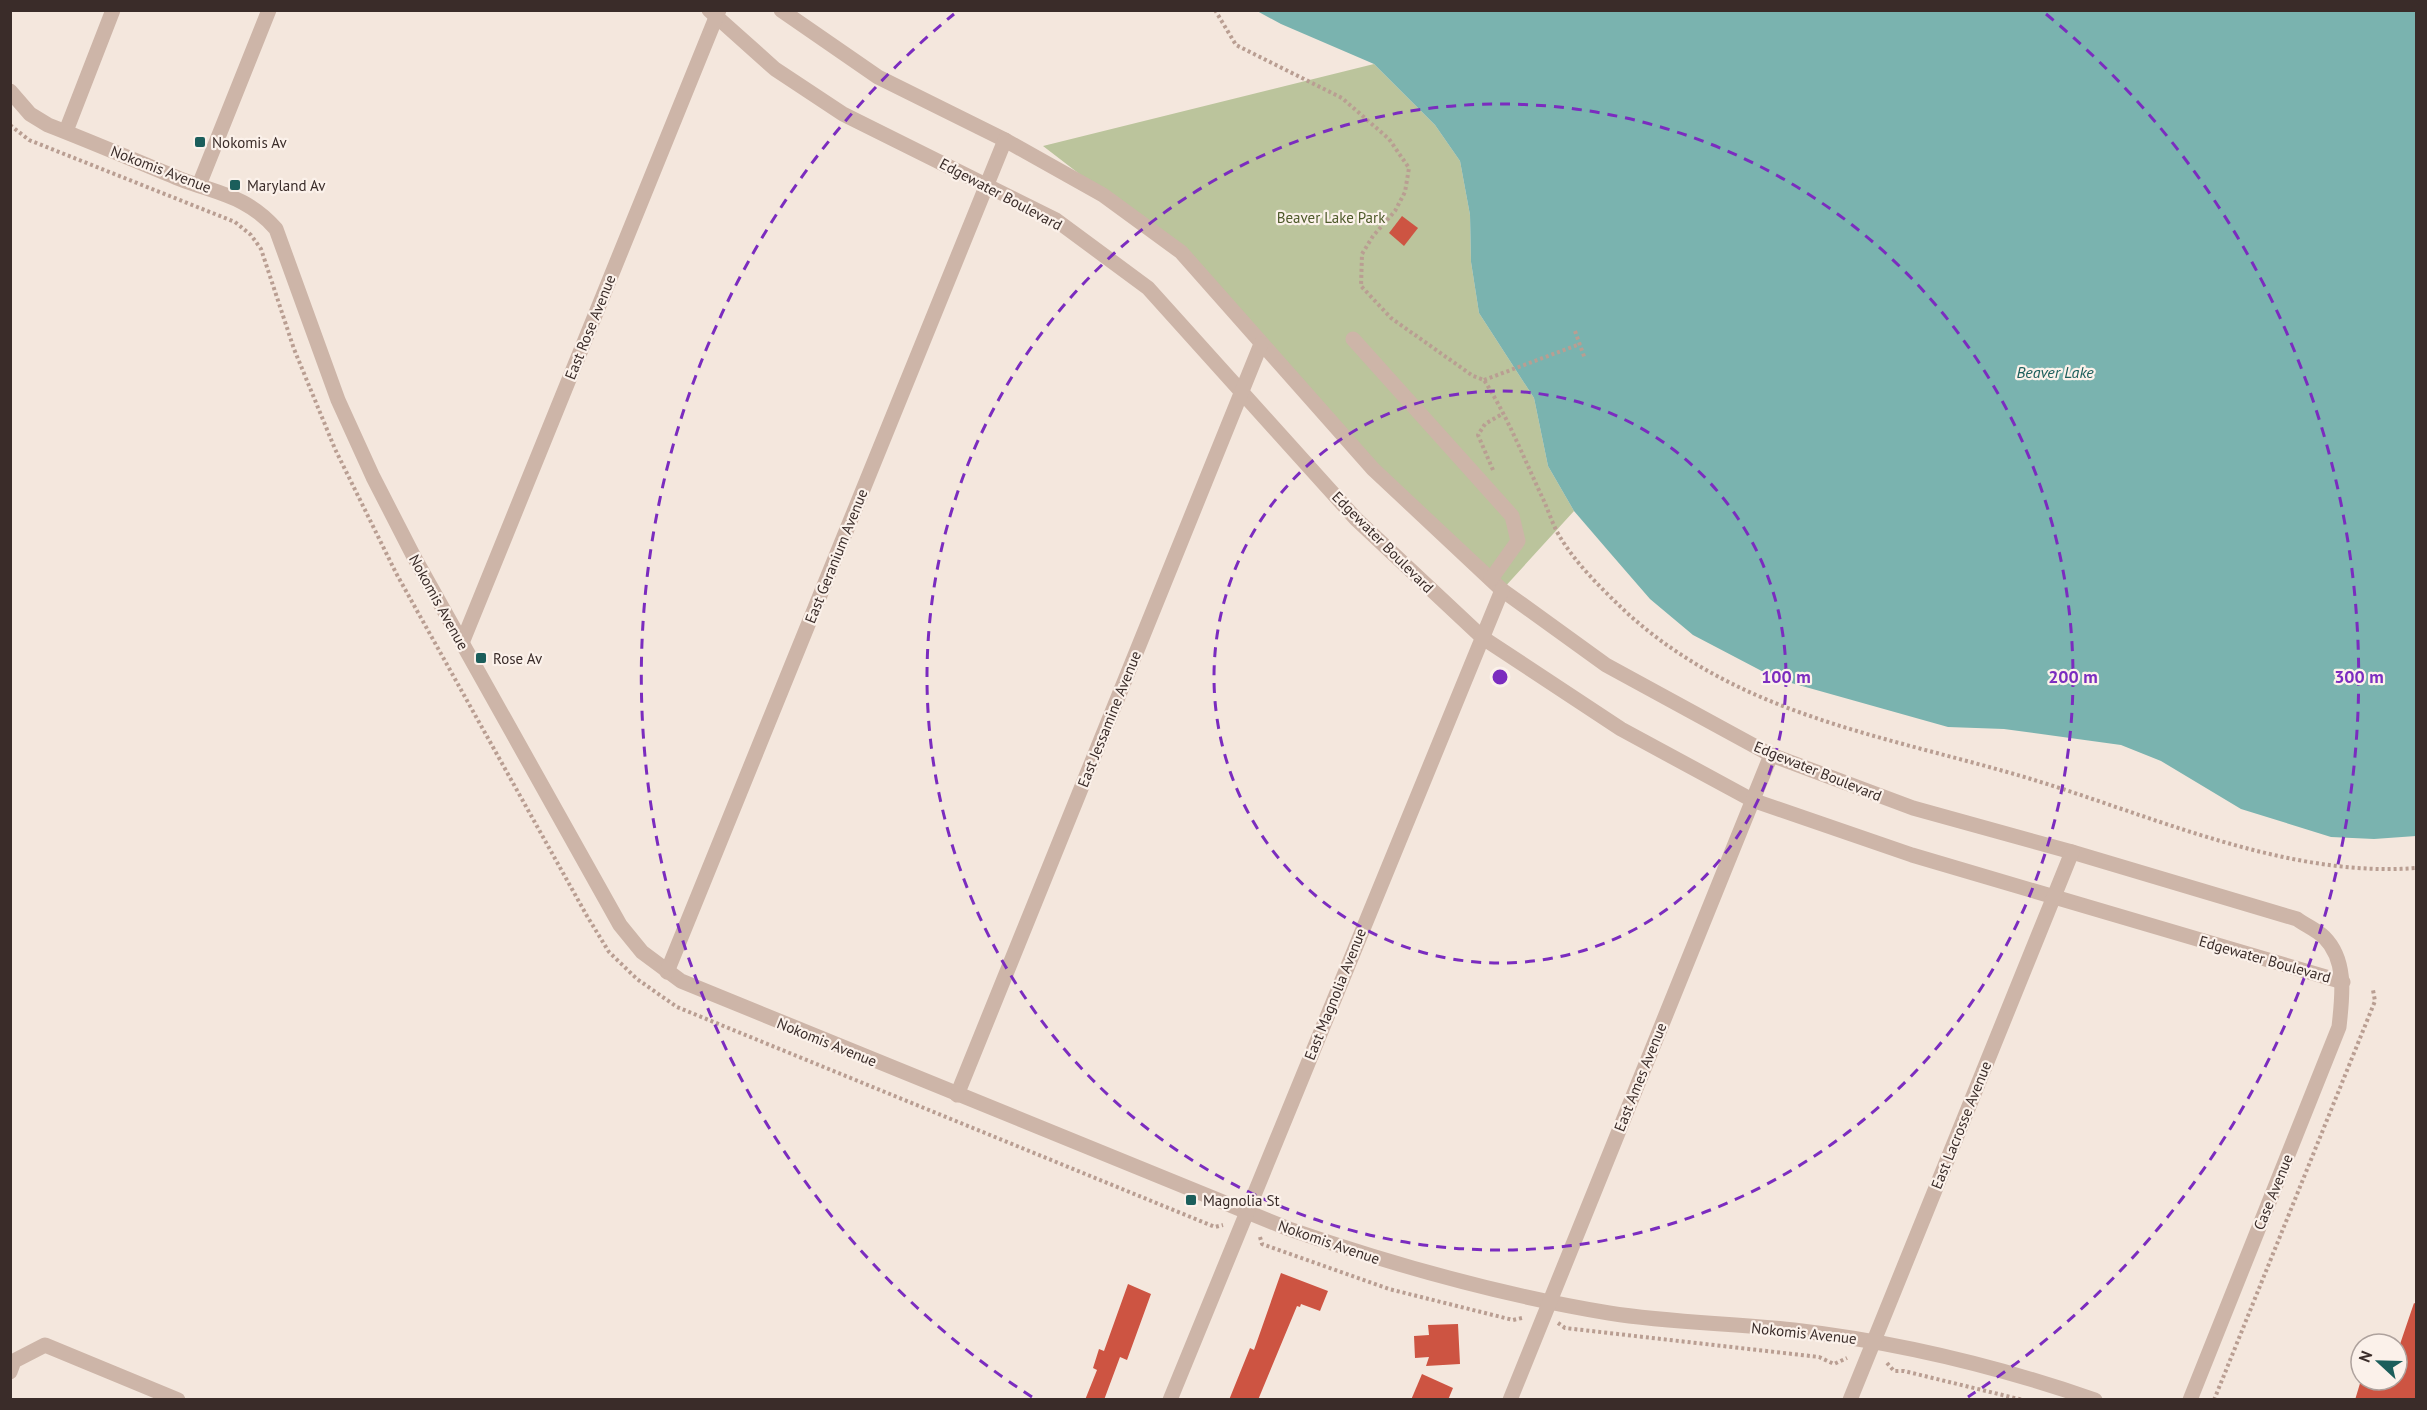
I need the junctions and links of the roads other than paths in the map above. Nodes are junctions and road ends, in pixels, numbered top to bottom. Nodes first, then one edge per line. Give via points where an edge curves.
1 (113, 10) edge
2 (269, 10) edge
3 (781, 10) edge
4 (715, 13) edge
5 (10, 91) edge
6 (66, 131) junction
7 (1005, 140) junction
8 (200, 185) junction
9 (986, 185) junction
10 (1353, 339) dead end
11 (1261, 344) junction
12 (1242, 390) junction
13 (1491, 579) junction
14 (1502, 590) junction
15 (1483, 638) junction
16 (462, 643) junction
17 (1772, 755) junction
18 (1752, 800) junction
19 (2072, 852) junction
20 (2053, 896) junction
21 (667, 972) junction
22 (2343, 982) junction
23 (957, 1095) junction
24 (1245, 1211) junction
25 (1550, 1303) junction
26 (1874, 1341) junction
27 (10, 1372) edge
28 (178, 1400) edge
29 (1170, 1400) edge
30 (1510, 1400) edge
31 (1850, 1400) edge
32 (2095, 1400) edge
33 (2190, 1400) edge

1 - 6 street
2 - 8 street
3 - 7 street, Edgewater Boulevard via 878,77
4 - 9 street, Edgewater Boulevard via 775,69 843,114
4 - 16 street, East Rose Avenue
5 - 6 street, Nokomis Avenue via 30,114
6 - 8 street, Nokomis Avenue
7 - 9 street, East Geranium Avenue
7 - 11 street, Edgewater Boulevard via 1103,195 1181,252
8 - 16 street, Nokomis Avenue via 251,205 276,229 338,400 414,557
9 - 12 street, Edgewater Boulevard via 1056,220 1148,288
9 - 21 street, East Geranium Avenue
10 - 13 street via 1512,516 1518,541
11 - 12 street, East Jessamine Avenue
11 - 13 street, Edgewater Boulevard via 1373,469
12 - 15 street, Edgewater Boulevard via 1356,519
12 - 23 street, East Jessamine Avenue
13 - 14 street, Edgewater Boulevard
14 - 15 street, East Magnolia Avenue
14 - 17 street, Edgewater Boulevard via 1606,665
15 - 18 street, Edgewater Boulevard via 1621,729
15 - 24 street, East Magnolia Avenue
16 - 21 street, Nokomis Avenue via 620,925 642,952
17 - 18 street, East Ames Avenue
17 - 19 street, Edgewater Boulevard via 1913,808
18 - 20 street, Edgewater Boulevard via 1912,855
18 - 25 street, East Ames Avenue
19 - 20 street, East Lacrosse Avenue
19 - 22 street, Edgewater Boulevard via 2297,919 2325,937 2336,955
20 - 22 street, Edgewater Boulevard
20 - 26 street, East Lacrosse Avenue
21 - 23 street, Nokomis Avenue via 706,993
22 - 33 street, Case Avenue via 2339,1028
23 - 24 street, Nokomis Avenue
24 - 25 street, Nokomis Avenue via 1380,1260
24 - 29 street, East Magnolia Avenue
25 - 26 street, Nokomis Avenue via 1702,1324
25 - 30 street, East Ames Avenue
26 - 31 street, East Lacrosse Avenue
26 - 32 street, Nokomis Avenue via 1970,1361
27 - 28 street via 14,1361 45,1346

